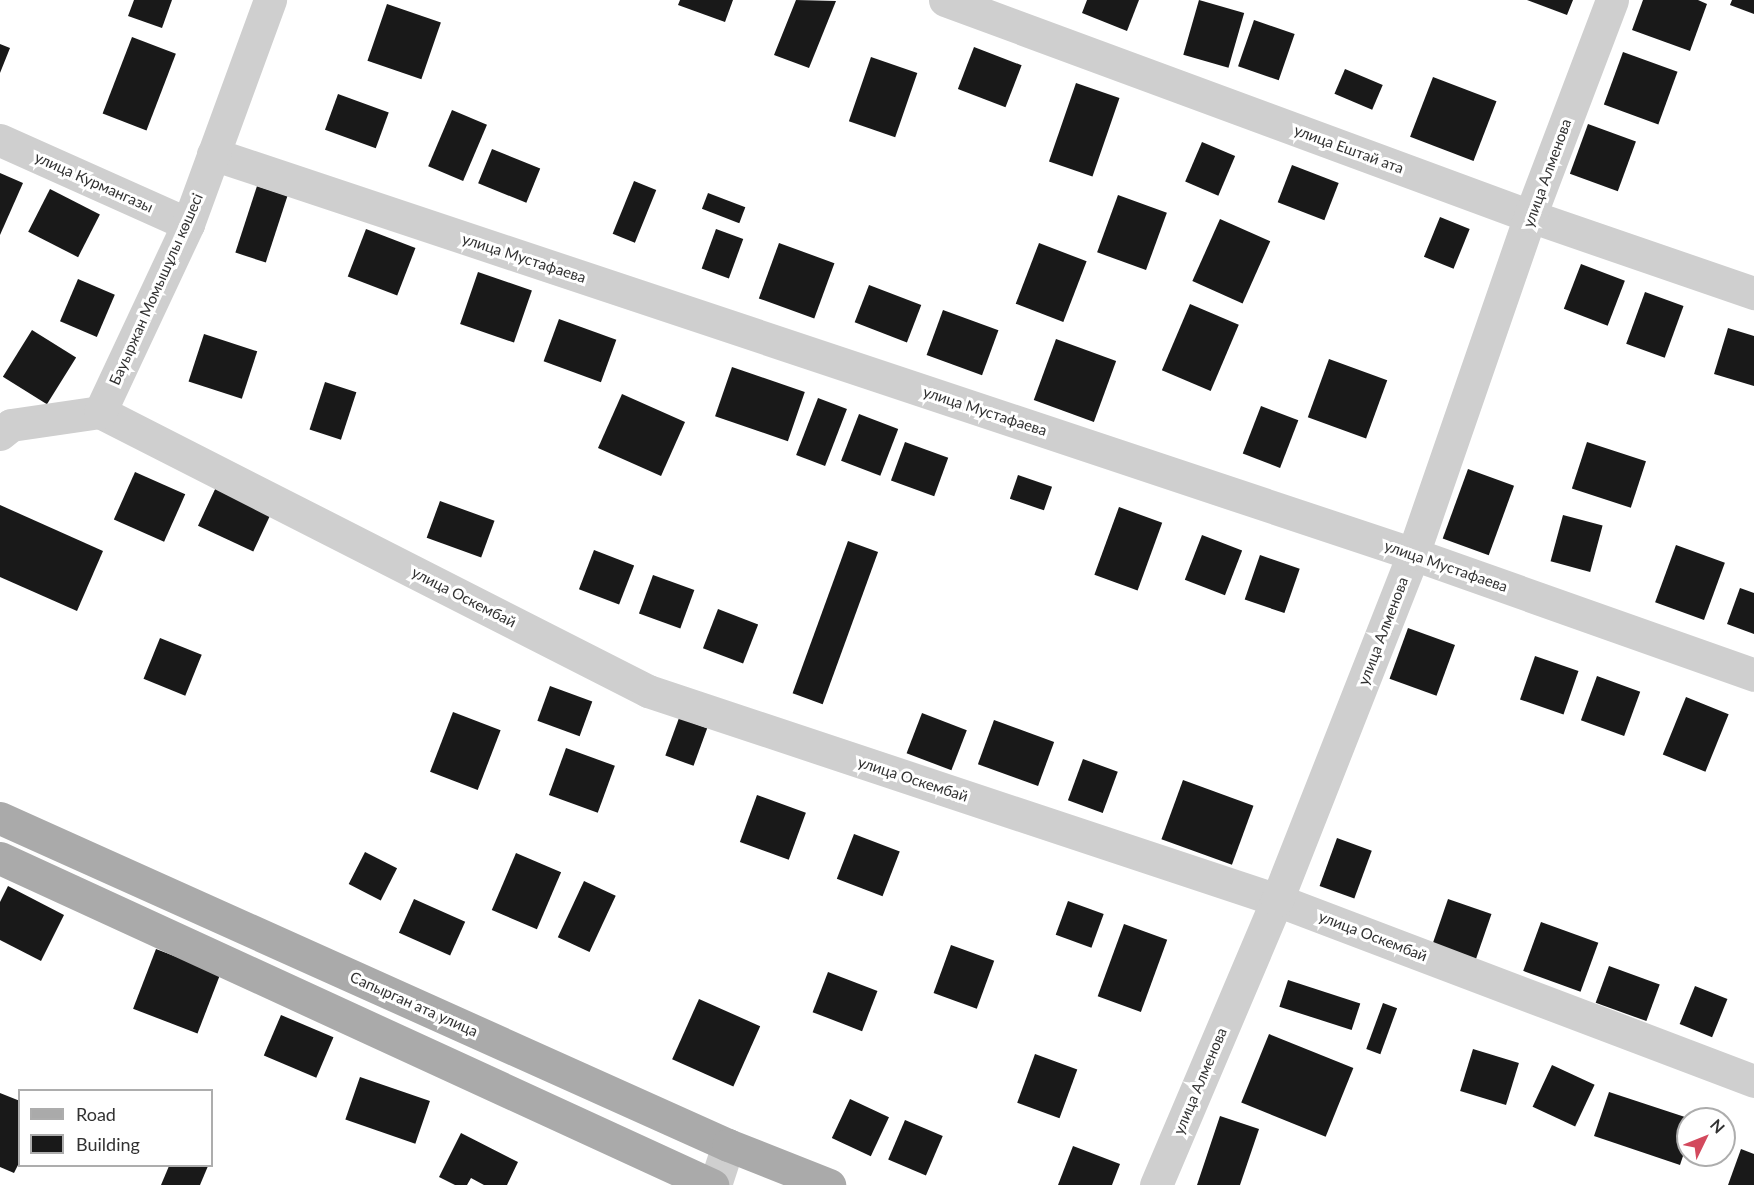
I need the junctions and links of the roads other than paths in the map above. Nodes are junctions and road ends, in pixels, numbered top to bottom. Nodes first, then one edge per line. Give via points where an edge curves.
1 (270, 0) edge
2 (945, 0) edge
3 (1612, 0) edge
4 (0, 140) edge
5 (213, 154) junction
6 (1530, 216) junction
7 (188, 224) junction
8 (1754, 293) edge
9 (100, 412) junction
10 (0, 434) edge
11 (1413, 554) junction
12 (1754, 675) edge
13 (0, 818) edge
14 (0, 858) edge
15 (1277, 900) junction
16 (1754, 1081) edge
17 (728, 1144) junction
18 (713, 1185) edge
19 (830, 1185) edge
20 (1156, 1185) edge

1 - 5 street, Бауыржан Момышұлы көшесі
2 - 6 street, улица Ештай ата
3 - 6 street, улица Алменова
4 - 7 street, улица Курмангазы
5 - 7 street, Бауыржан Момышұлы көшесі
5 - 11 street, улица Мустафаева
6 - 8 street, улица Ештай ата
6 - 11 street, улица Алменова
7 - 9 street, Бауыржан Момышұлы көшесі
9 - 10 street via 11,425
9 - 15 street, улица Оскембай via 648,691
11 - 12 street, улица Мустафаева
11 - 15 street, улица Алменова
13 - 17 main road, Сапырган ата улица
14 - 18 main road
15 - 16 street, улица Оскембай
15 - 20 street, улица Алменова
17 - 18 street
17 - 19 main road, Сапырган ата улица

